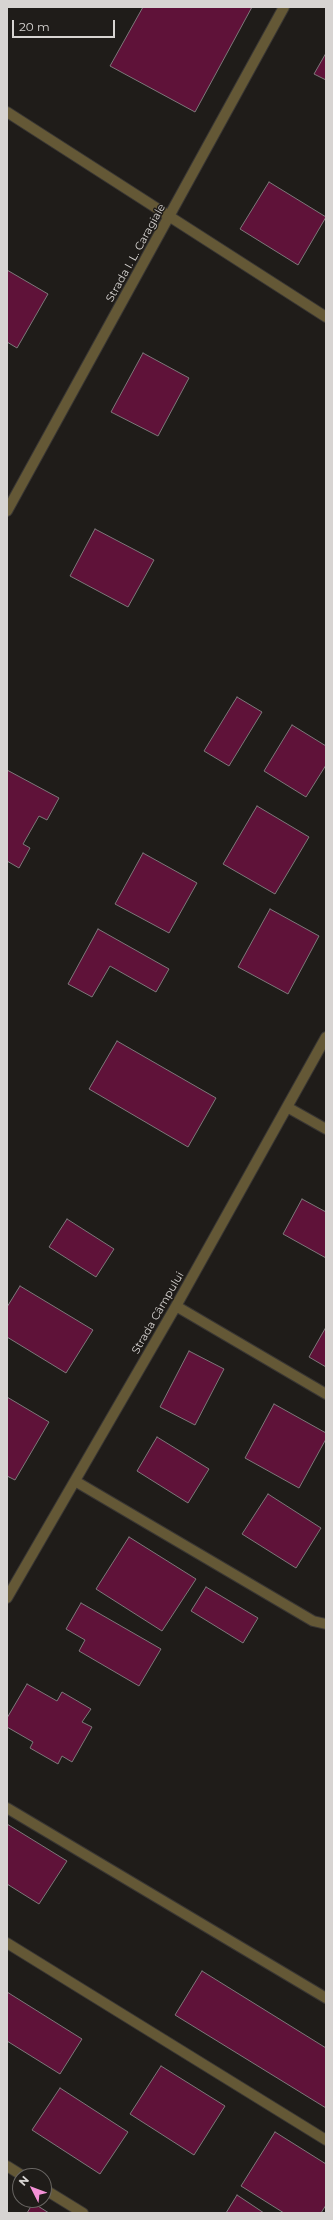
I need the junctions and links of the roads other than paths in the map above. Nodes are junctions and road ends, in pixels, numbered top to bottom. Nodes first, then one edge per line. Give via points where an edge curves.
1 (284, 7) edge
2 (7, 112) edge
3 (170, 217) junction
4 (326, 317) edge
5 (7, 511) edge
6 (326, 1037) edge
7 (287, 1106) junction
8 (326, 1130) edge
9 (176, 1306) junction
10 (326, 1394) edge
11 (75, 1480) junction
12 (7, 1598) edge
13 (326, 1624) edge
14 (7, 1808) edge
15 (7, 1943) edge
16 (326, 1998) edge
17 (326, 2140) edge
18 (52, 2194) edge
19 (84, 2213) edge

1 - 3 street, Strada I. L. Caragiale
2 - 3 street
3 - 4 street
3 - 5 street, Strada I. L. Caragiale
6 - 7 street, Strada Câmpului
7 - 8 street
7 - 9 street, Strada Câmpului
9 - 10 street
9 - 11 street, Strada Câmpului
11 - 12 street, Strada Câmpului
11 - 13 street via 313,1621
14 - 16 street
15 - 17 street
18 - 19 street

